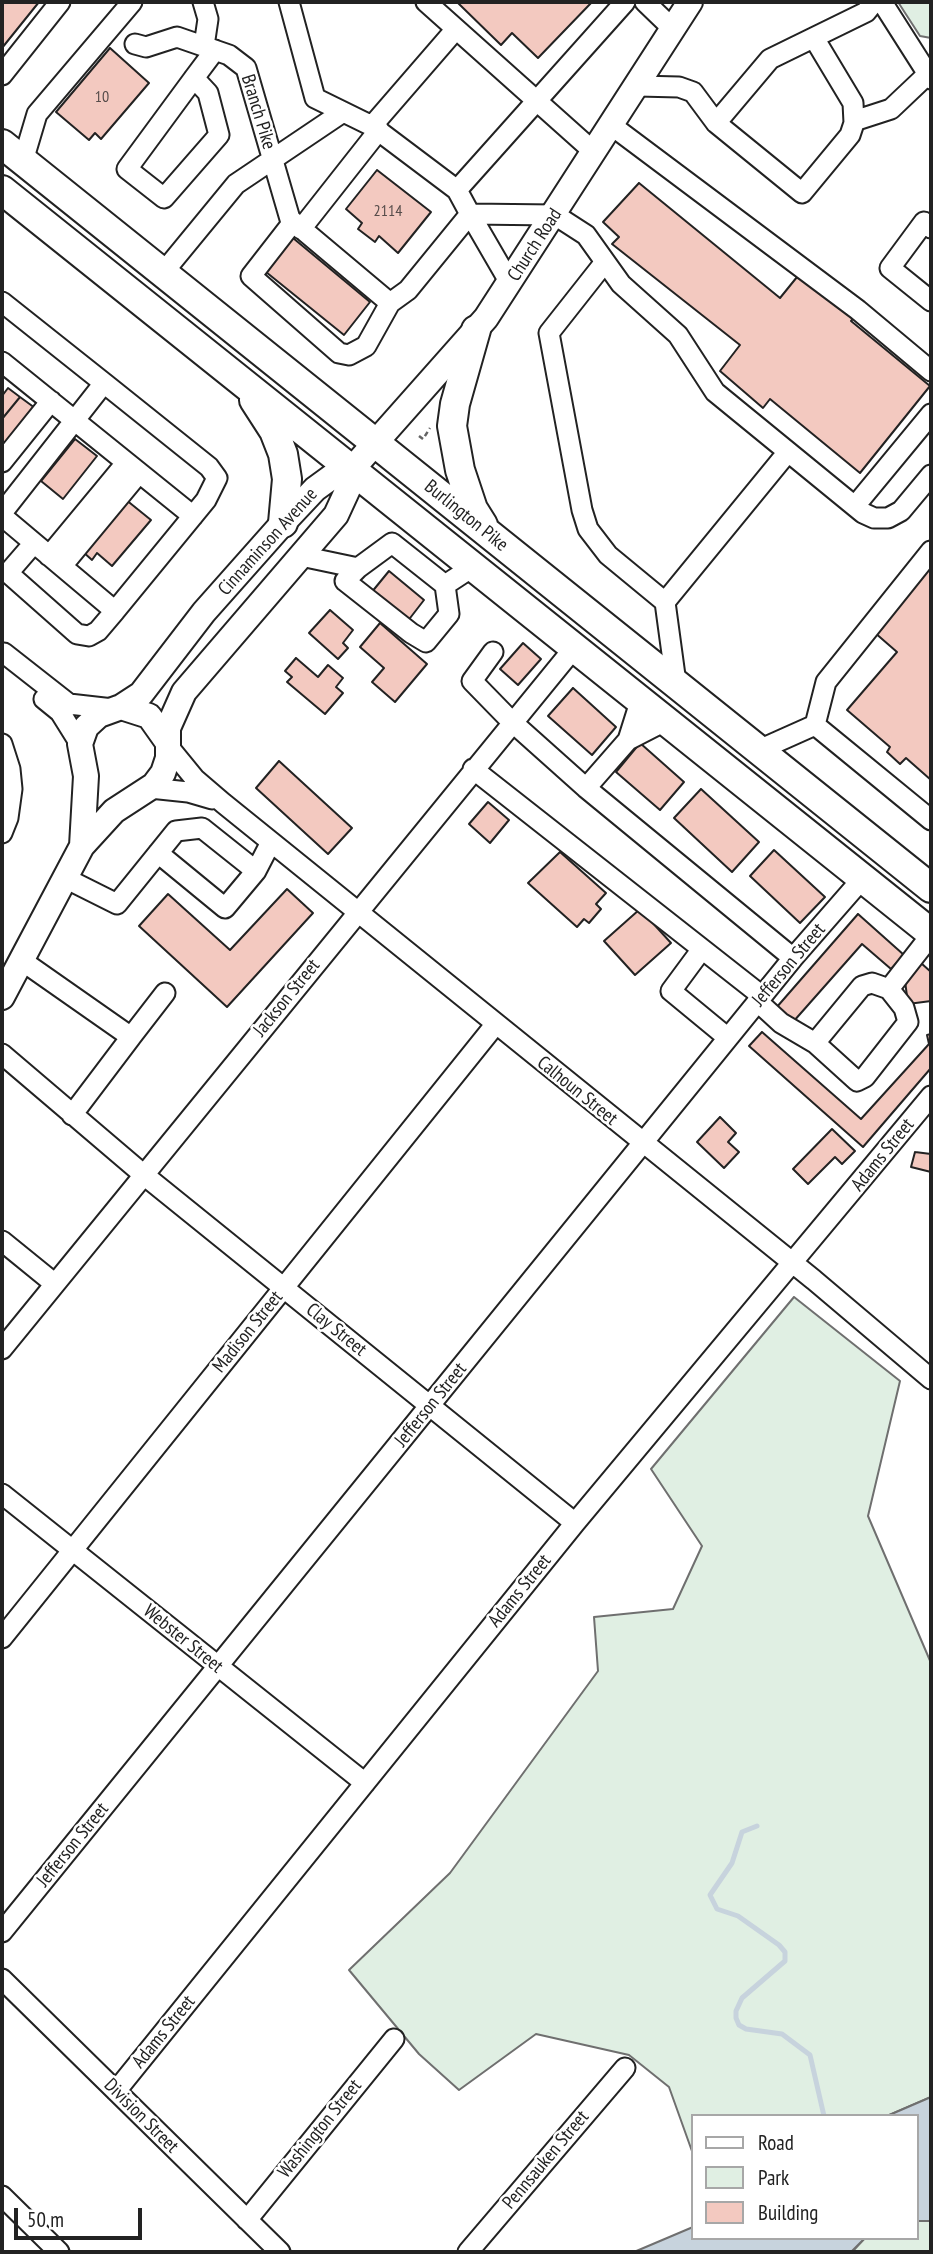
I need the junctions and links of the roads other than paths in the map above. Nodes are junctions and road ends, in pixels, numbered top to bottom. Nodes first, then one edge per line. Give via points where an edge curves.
1 (61, 2) edge
2 (132, 2) edge
3 (203, 2) edge
4 (289, 2) edge
5 (426, 2) edge
6 (625, 2) edge
7 (645, 2) edge
8 (690, 2) edge
9 (874, 2) edge
10 (882, 2) edge
11 (456, 29) junction
12 (673, 29) junction
13 (814, 38) junction
14 (135, 44) dead end
15 (210, 48) junction
16 (2, 75) edge
17 (930, 77) edge
18 (194, 78) junction
19 (638, 86) junction
20 (535, 100) junction
21 (343, 111) junction
22 (854, 121) junction
23 (716, 123) junction
24 (611, 125) junction
25 (376, 128) junction
26 (12, 152) edge
27 (594, 152) junction
28 (273, 160) junction
29 (2, 190) edge
30 (457, 190) junction
31 (470, 214) junction
32 (555, 215) junction
33 (297, 225) junction
34 (931, 228) edge
35 (605, 262) junction
36 (162, 274) junction
37 (510, 283) junction
38 (931, 301) edge
39 (2, 302) edge
40 (390, 303) junction
41 (476, 330) junction
42 (2, 362) edge
43 (931, 371) edge
44 (104, 383) junction
45 (243, 383) junction
46 (51, 401) junction
47 (931, 414) edge
48 (75, 420) junction
49 (376, 444) junction
50 (787, 453) junction
51 (2, 462) edge
52 (133, 468) junction
53 (353, 468) junction
54 (931, 475) edge
55 (8, 492) edge
56 (398, 506) junction
57 (855, 506) junction
58 (2, 515) edge
59 (193, 516) junction
60 (283, 523) junction
61 (491, 536) junction
62 (33, 542) junction
63 (392, 543) junction
64 (931, 551) edge
65 (301, 556) junction
66 (56, 561) junction
67 (474, 566) junction
68 (358, 568) junction
69 (445, 585) junction
70 (665, 602) junction
71 (115, 611) junction
72 (574, 648) junction
73 (3, 652) edge
74 (493, 652) dead end
75 (676, 683) junction
76 (640, 702) junction
77 (117, 708) junction
78 (511, 721) junction
79 (665, 721) junction
80 (815, 726) junction
81 (628, 740) junction
82 (167, 743) junction
83 (2, 744) edge
84 (80, 744) junction
85 (759, 750) junction
86 (473, 769) junction
87 (86, 776) junction
88 (586, 788) junction
89 (141, 792) junction
90 (223, 803) junction
91 (931, 820) edge
92 (2, 833) edge
93 (271, 842) junction
94 (82, 846) junction
95 (158, 853) junction
96 (256, 871) junction
97 (65, 878) junction
98 (862, 879) junction
99 (931, 888) edge
100 (357, 912) junction
101 (931, 934) edge
102 (702, 948) junction
103 (793, 958) junction
104 (21, 960) junction
105 (889, 989) junction
106 (165, 993) dead end
107 (2, 997) edge
108 (760, 999) junction
109 (495, 1025) junction
110 (131, 1037) junction
111 (728, 1038) junction
112 (815, 1043) junction
113 (2, 1054) edge
114 (931, 1096) edge
115 (72, 1115) junction
116 (642, 1144) junction
117 (144, 1175) junction
118 (2, 1241) edge
119 (793, 1265) junction
120 (55, 1284) junction
121 (284, 1288) junction
122 (2, 1349) edge
123 (931, 1379) edge
124 (430, 1406) junction
125 (2, 1494) edge
126 (575, 1523) junction
127 (73, 1550) junction
128 (2, 1638) edge
129 (218, 1666) junction
130 (365, 1783) junction
131 (2, 1932) edge
132 (2, 1979) edge
133 (394, 2039) dead end
134 (625, 2068) dead end
135 (116, 2091) junction
136 (2, 2196) edge
137 (247, 2220) junction
138 (59, 2252) edge
139 (279, 2252) edge
140 (468, 2252) edge

1 - 16 street
2 - 26 street via 37,114
3 - 15 street
4 - 21 street via 315,98
5 - 11 street
6 - 20 street
7 - 12 street
8 - 12 main road, Church Road
9 - 13 street via 866,12
10 - 17 street
11 - 20 street
11 - 25 street
12 - 19 main road, Church Road
13 - 22 street via 850,99
13 - 23 street via 770,59
14 - 15 street, Branch Pike via 146,47 177,37
15 - 18 street
15 - 28 street, Branch Pike via 236,59 248,71
17 - 22 street via 891,109
18 - 18 street via 127,169 164,198 219,135 208,93
19 - 23 street via 693,92
19 - 24 main road, Church Road
20 - 27 street
20 - 30 street
21 - 25 street
21 - 28 street
22 - 23 street via 850,135 802,193
24 - 27 main road, Church Road
24 - 43 street via 858,310
25 - 30 street
25 - 33 street
26 - 36 highway, Burlington Pike
27 - 32 main road, Church Road
28 - 33 street, Branch Pike via 279,187
28 - 36 street via 236,184
29 - 45 highway, Burlington Pike
30 - 31 street
31 - 32 street
31 - 37 street
31 - 40 street via 408,290
32 - 35 street via 586,235
32 - 37 main road, Church Road
33 - 40 street
33 - 40 street via 251,276 339,353 349,355 366,346
34 - 38 street via 924,222 890,268
35 - 50 street via 621,284 678,335 715,392
35 - 70 street via 548,333 588,529 608,555
36 - 49 highway, Burlington Pike
37 - 41 main road, Church Road
39 - 44 street
41 - 49 main road, Church Road
41 - 61 highway via 452,426 473,509
42 - 46 street
44 - 48 street
44 - 59 street via 217,478
45 - 53 highway, Burlington Pike
45 - 60 highway via 283,454 287,479
46 - 48 street
46 - 51 street
47 - 57 street
48 - 52 street
48 - 55 street
49 - 53 main road, Church Road
49 - 61 highway, Burlington Pike
50 - 57 street
50 - 70 street
52 - 59 street
52 - 66 street
53 - 56 highway, Burlington Pike
53 - 60 main road, Cinnaminson Avenue via 315,489
53 - 65 main road, Cinnaminson Avenue via 336,515
54 - 57 street via 901,511 888,518 874,518
55 - 58 street
56 - 63 street
56 - 67 highway, Burlington Pike
58 - 62 street
59 - 71 street
60 - 77 main road, Cinnaminson Avenue via 204,612 141,694
61 - 75 highway, Burlington Pike
62 - 66 street
62 - 71 street via 8,573 77,634 89,636 98,631
63 - 68 street
63 - 69 street
64 - 80 street via 826,682
65 - 68 street
65 - 82 main road, Cinnaminson Avenue via 184,692 170,720
66 - 71 street
67 - 69 street
67 - 72 highway, Burlington Pike
68 - 69 street via 345,581 426,642 449,614
70 - 75 street
72 - 76 highway, Burlington Pike
72 - 78 street, Jackson Street
73 - 77 street, Calhoun Street via 69,704
73 - 84 street, Calhoun Street via 19,679 60,712
74 - 78 street via 472,681
75 - 85 highway, Burlington Pike
76 - 79 highway, Burlington Pike
76 - 81 street
77 - 82 main road, Calhoun Street via 149,716
77 - 84 main road, Cinnaminson Avenue via 92,720
78 - 86 street, Jackson Street
78 - 88 street
79 - 81 street
79 - 98 highway, Burlington Pike
80 - 85 street
80 - 91 street
81 - 88 street
82 - 89 main road, Cinnaminson Avenue via 166,765
82 - 90 street, Calhoun Street via 195,779
83 - 92 street via 12,789
84 - 87 main road, Cinnaminson Avenue
85 - 99 highway, Burlington Pike
86 - 100 street, Jackson Street
86 - 102 street
87 - 89 main road, Calhoun Street via 107,794
87 - 94 main road, Cinnaminson Avenue
88 - 103 street
89 - 90 street, Calhoun Street via 198,794
89 - 94 main road, Cinnaminson Avenue
90 - 93 street, Calhoun Street
93 - 96 street
93 - 100 street, Calhoun Street
94 - 97 main road, Cinnaminson Avenue
95 - 96 street via 176,831 202,828
95 - 96 street via 225,908
95 - 97 street via 117,904
97 - 104 main road, Cinnaminson Avenue
98 - 101 highway, Burlington Pike
98 - 103 street, Jefferson Street
100 - 109 street, Calhoun Street
100 - 117 street, Jackson Street
101 - 105 street
102 - 108 street
102 - 111 street via 671,991
103 - 108 street, Jefferson Street
104 - 107 main road, Cinnaminson Avenue
104 - 110 street
105 - 112 street via 872,983 862,986
105 - 112 street via 904,1008 908,1022 865,1077 857,1081
106 - 110 street
108 - 111 street, Jefferson Street
108 - 112 street via 781,1023
109 - 116 street, Calhoun Street
109 - 121 street, Madison Street
110 - 115 street
111 - 116 street, Jefferson Street
113 - 115 street, Clay Street
114 - 119 street, Adams Street
115 - 117 street, Clay Street
116 - 119 street, Calhoun Street
116 - 124 street, Jefferson Street
117 - 120 street, Jackson Street
117 - 121 street, Clay Street
118 - 120 street
119 - 123 street, Calhoun Street
119 - 126 street, Adams Street
120 - 122 street, Jackson Street
121 - 124 street, Clay Street
121 - 127 street, Madison Street
124 - 126 street, Clay Street
124 - 129 street, Jefferson Street
125 - 127 street, Webster Street
126 - 130 street, Adams Street
127 - 128 street, Madison Street
127 - 129 street, Webster Street
129 - 130 street, Webster Street
129 - 131 street, Jefferson Street
130 - 135 street, Adams Street
132 - 135 street, Division Street
133 - 137 street, Washington Street
134 - 140 street, Pennsauken Street
135 - 137 street, Division Street
136 - 138 street
137 - 139 street, Division Street

